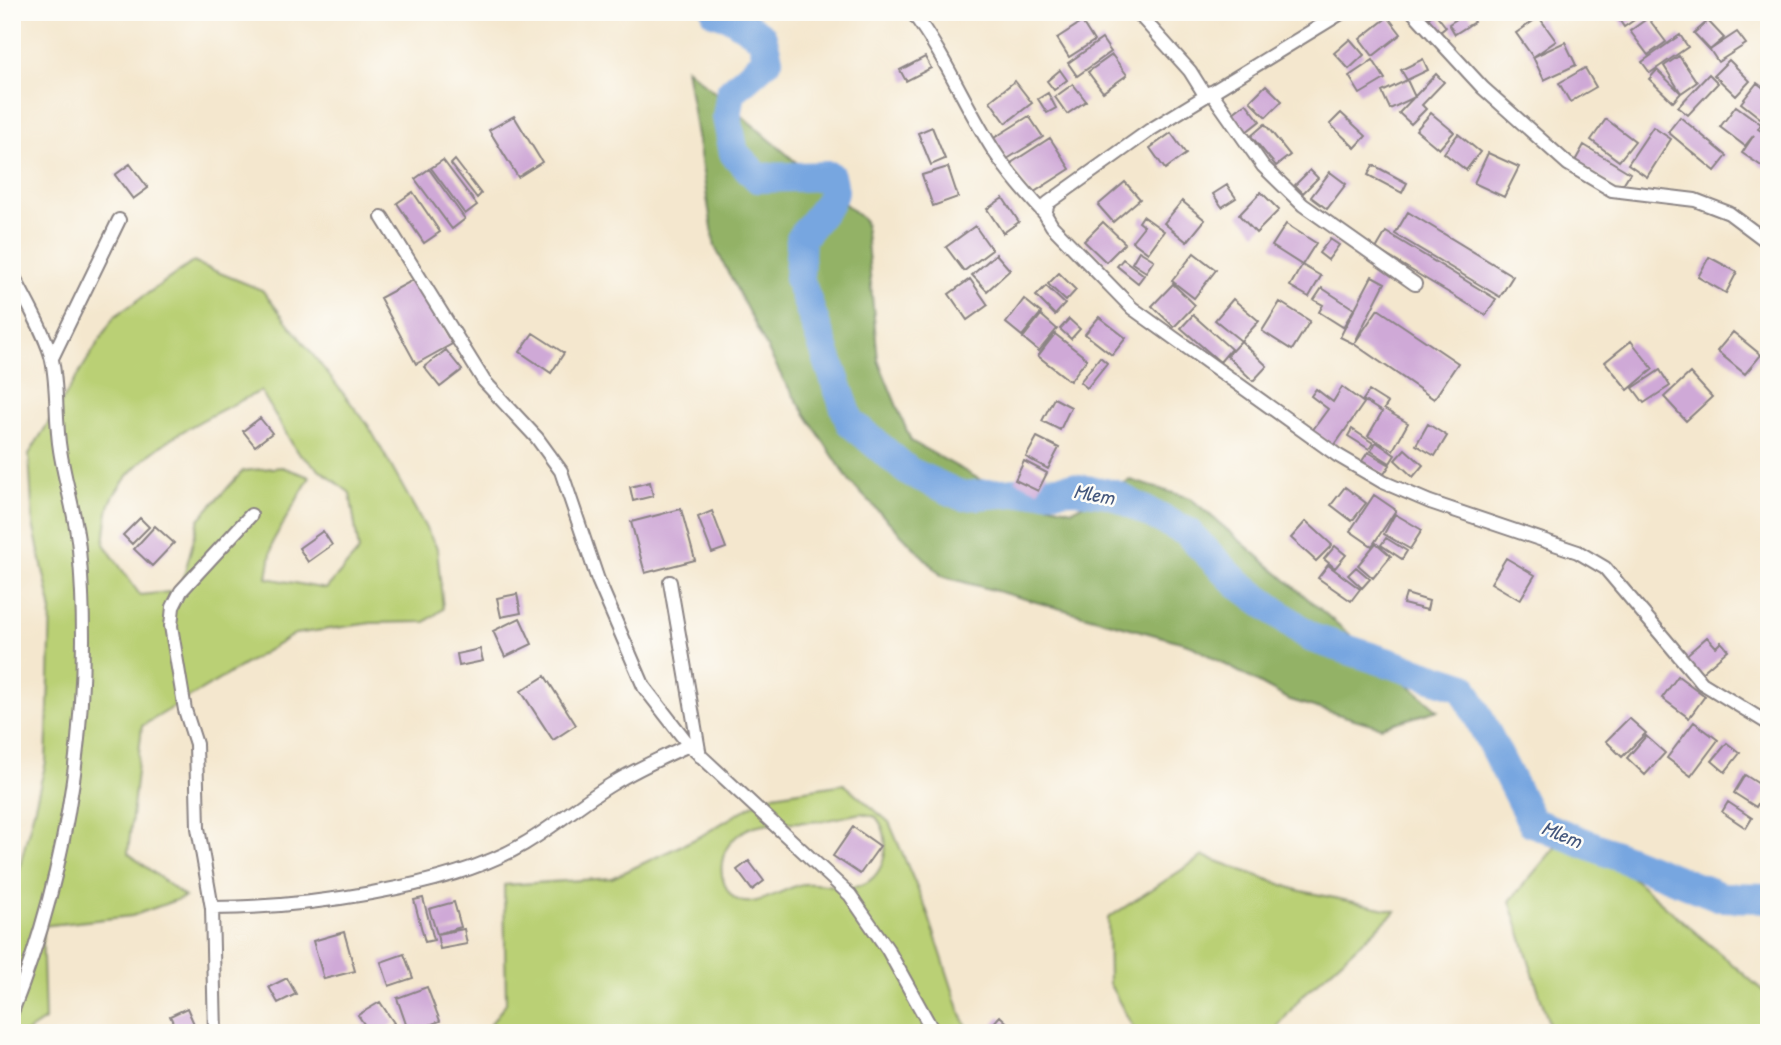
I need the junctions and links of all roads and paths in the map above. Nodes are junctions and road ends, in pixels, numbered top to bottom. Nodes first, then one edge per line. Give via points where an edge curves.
1 (912, 12) edge
2 (1137, 12) edge
3 (1343, 12) edge
4 (1413, 12) edge
5 (1208, 94) junction
6 (1045, 214) junction
7 (382, 217) dead end
8 (119, 220) dead end
9 (1769, 243) edge
10 (12, 273) edge
11 (1416, 284) dead end
12 (52, 358) junction
13 (251, 515) dead end
14 (670, 582) dead end
15 (1769, 724) edge
16 (689, 745) junction
17 (700, 757) junction
18 (212, 908) junction
19 (12, 1012) edge
20 (215, 1033) edge
21 (934, 1033) edge

1 - 6 street via 992,149
2 - 5 street
3 - 5 street
4 - 9 street via 1483,88 1568,164 1612,190 1695,200 1728,213
5 - 6 street via 1067,188 1048,203
5 - 11 street via 1263,166 1303,205
6 - 15 street via 1076,255 1132,307 1337,455 1430,502 1578,552 1605,568 1702,683
7 - 16 street via 484,381 561,471 598,580 644,687
8 - 12 street
10 - 12 street
12 - 19 street via 59,448 79,547 82,724 49,902
13 - 18 street via 181,591 171,626 196,744 198,828
14 - 17 street
16 - 17 street
16 - 18 street via 612,783 522,845 485,862 393,888 320,901
17 - 21 street via 850,895 888,950
18 - 20 street

